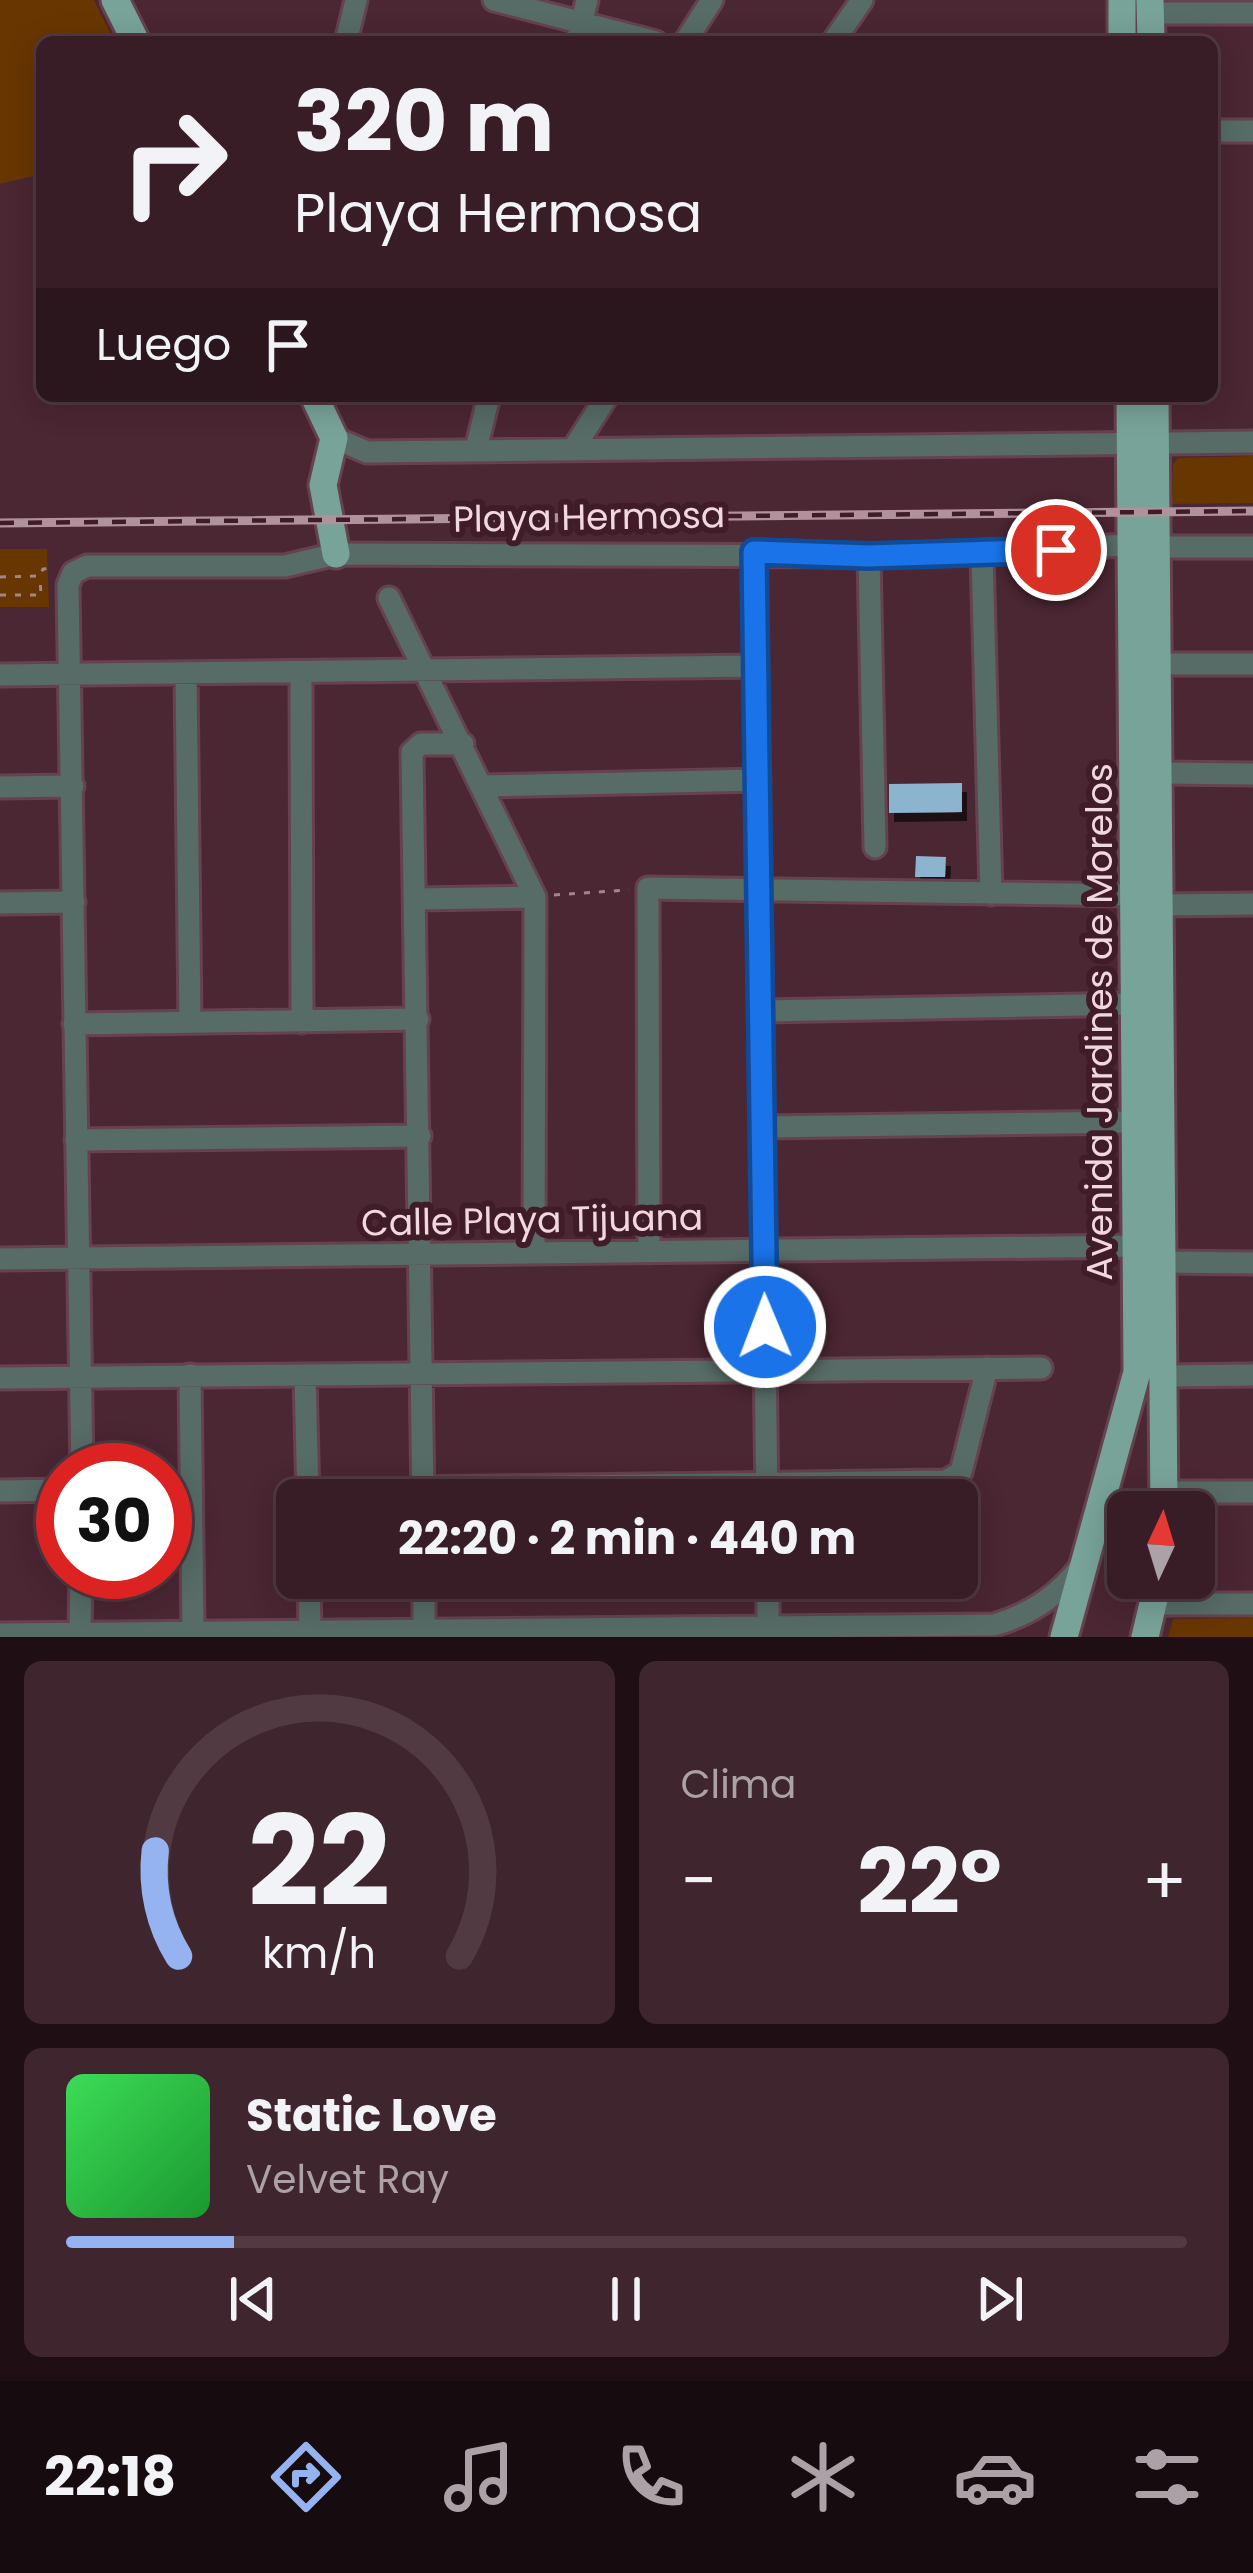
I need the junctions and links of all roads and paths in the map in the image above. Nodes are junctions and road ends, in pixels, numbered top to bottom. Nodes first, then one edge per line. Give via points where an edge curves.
1 (356, 0) edge
2 (494, 0) edge
3 (712, 0) edge
4 (862, 0) edge
5 (1122, 0) edge
6 (119, 3) edge
7 (1253, 13) edge
8 (1150, 18) edge
9 (582, 21) edge
10 (133, 36) edge
11 (347, 36) edge
12 (635, 36) edge
13 (689, 36) edge
14 (837, 36) edge
15 (1123, 36) edge
16 (1218, 131) edge
17 (1253, 131) edge
18 (317, 402) edge
19 (488, 402) edge
20 (603, 402) edge
21 (1132, 402) edge
22 (1153, 402) edge
23 (334, 438) junction
24 (1253, 442) edge
25 (1143, 443) junction
26 (574, 448) junction
27 (476, 449) junction
28 (1144, 546) junction
29 (1253, 548) edge
30 (754, 552) junction
31 (336, 554) junction
32 (982, 554) junction
33 (869, 556) junction
34 (0, 577) edge
35 (0, 595) edge
36 (389, 598) dead end
37 (1158, 664) junction
38 (1253, 664) edge
39 (757, 666) junction
40 (425, 669) junction
41 (301, 673) junction
42 (71, 674) junction
43 (0, 675) edge
44 (186, 676) junction
45 (463, 744) junction
46 (1159, 773) junction
47 (1253, 774) edge
48 (759, 780) junction
49 (73, 786) junction
50 (483, 786) junction
51 (0, 787) edge
52 (1148, 838) junction
53 (874, 848) dead end
54 (649, 888) junction
55 (758, 889) junction
56 (992, 895) junction
57 (535, 897) junction
58 (416, 899) junction
59 (1148, 900) junction
60 (74, 902) junction
61 (0, 903) edge
62 (1253, 904) edge
63 (1137, 1004) junction
64 (764, 1011) junction
65 (418, 1019) junction
66 (190, 1022) junction
67 (302, 1022) junction
68 (74, 1024) junction
69 (1137, 1122) junction
70 (762, 1127) junction
71 (420, 1136) junction
72 (76, 1140) junction
73 (1137, 1246) junction
74 (763, 1249) junction
75 (649, 1252) junction
76 (534, 1253) junction
77 (420, 1254) junction
78 (0, 1258) edge
79 (78, 1258) junction
80 (1163, 1262) junction
81 (1253, 1263) edge
82 (766, 1366) junction
83 (986, 1367) junction
84 (1041, 1367) dead end
85 (421, 1371) junction
86 (190, 1375) junction
87 (305, 1375) junction
88 (1253, 1375) edge
89 (1166, 1376) junction
90 (80, 1377) junction
91 (0, 1378) edge
92 (81, 1443) edge
93 (1116, 1451) junction
94 (1166, 1452) junction
95 (307, 1479) edge
96 (423, 1479) edge
97 (767, 1479) edge
98 (956, 1479) edge
99 (36, 1490) edge
100 (0, 1491) edge
101 (1164, 1491) edge
102 (1253, 1492) edge
103 (1215, 1496) edge
104 (1086, 1559) junction
105 (81, 1599) edge
106 (309, 1599) edge
107 (429, 1599) edge
108 (768, 1599) edge
109 (1156, 1599) edge
110 (1215, 1599) edge
111 (1253, 1604) edge
112 (768, 1629) junction
113 (310, 1631) junction
114 (193, 1632) junction
115 (438, 1632) edge
116 (876, 1633) edge
117 (0, 1634) edge
118 (80, 1634) junction
119 (55, 1635) edge
120 (249, 1635) edge
121 (1064, 1637) edge
122 (1145, 1637) edge

1 - 11 street
2 - 9 street
3 - 13 street
4 - 14 street
5 - 15 main road
6 - 10 main road
7 - 8 street
9 - 12 street
16 - 17 street
18 - 23 main road
19 - 27 street
20 - 26 street
21 - 25 main road, Avenida Jardines de Morelos
22 - 25 main road, Avenida Jardines de Morelos
23 - 27 street via 367,452
23 - 31 main road via 322,485
24 - 25 street
25 - 26 street
25 - 28 main road, Avenida Jardines de Morelos
26 - 27 street
28 - 29 street, Playa Hermosa
28 - 32 street, Playa Hermosa
28 - 37 main road, Avenida Jardines de Morelos
28 - 52 main road, Avenida Jardines de Morelos
30 - 31 street, Playa Hermosa
30 - 33 street, Playa Hermosa
30 - 39 street
31 - 42 street, Playa Hermosa via 285,566 87,566 68,585
32 - 33 street, Playa Hermosa
32 - 56 street
33 - 53 street
34 - 35 path via 40,576 41,595
36 - 40 street
37 - 38 street
37 - 46 main road, Avenida Jardines de Morelos
39 - 40 street
39 - 48 street
40 - 41 street
40 - 45 street
41 - 44 street
41 - 67 street
42 - 43 street
42 - 44 street
42 - 49 street
44 - 66 street
45 - 50 street
45 - 58 street via 421,743 412,752
46 - 47 street
46 - 52 main road, Avenida Jardines de Morelos
48 - 50 street
48 - 55 street
49 - 51 street
49 - 60 street
50 - 57 street
52 - 59 main road, Avenida Jardines de Morelos
54 - 55 street
54 - 57 path
54 - 75 street
55 - 56 street
55 - 64 street
56 - 59 street
57 - 58 street
57 - 76 street
58 - 65 street
59 - 62 street
59 - 63 main road, Avenida Jardines de Morelos
59 - 80 main road, Avenida Jardines de Morelos
60 - 61 street
60 - 68 street
63 - 64 street
63 - 69 main road, Avenida Jardines de Morelos
64 - 70 street
65 - 67 street
65 - 71 street
66 - 67 street
66 - 68 street
68 - 72 street
69 - 70 street
69 - 73 main road, Avenida Jardines de Morelos
70 - 74 street
71 - 72 street
71 - 77 street
72 - 79 street
73 - 74 street, Calle Playa Tijuana
73 - 93 main road, Avenida Jardines de Morelos via 1137,1372
74 - 75 street, Calle Playa Tijuana
74 - 82 street
75 - 76 street, Calle Playa Tijuana
76 - 77 street, Calle Playa Tijuana
77 - 79 street, Calle Playa Tijuana
77 - 85 street
78 - 79 street, Calle Playa Tijuana
79 - 90 street
80 - 81 street
80 - 89 main road, Avenida Jardines de Morelos
82 - 83 street
82 - 85 street
82 - 97 street
83 - 84 street
83 - 98 street
85 - 87 street
85 - 96 street
86 - 87 street
86 - 90 street
86 - 114 street
87 - 95 street
88 - 89 street
89 - 94 main road, Avenida Jardines de Morelos
90 - 91 street
90 - 92 street
93 - 94 main road
93 - 104 main road, Avenida Jardines de Morelos
94 - 101 main road, Avenida Jardines de Morelos
99 - 100 street
102 - 103 street
104 - 116 street via 1023,1616
104 - 121 main road, Avenida Jardines de Morelos
105 - 118 street
106 - 113 street
107 - 115 street
108 - 112 street
109 - 122 main road
110 - 111 street
112 - 115 street
112 - 116 street
113 - 115 street
113 - 120 street
114 - 118 street
114 - 120 street
117 - 119 street
118 - 119 street

